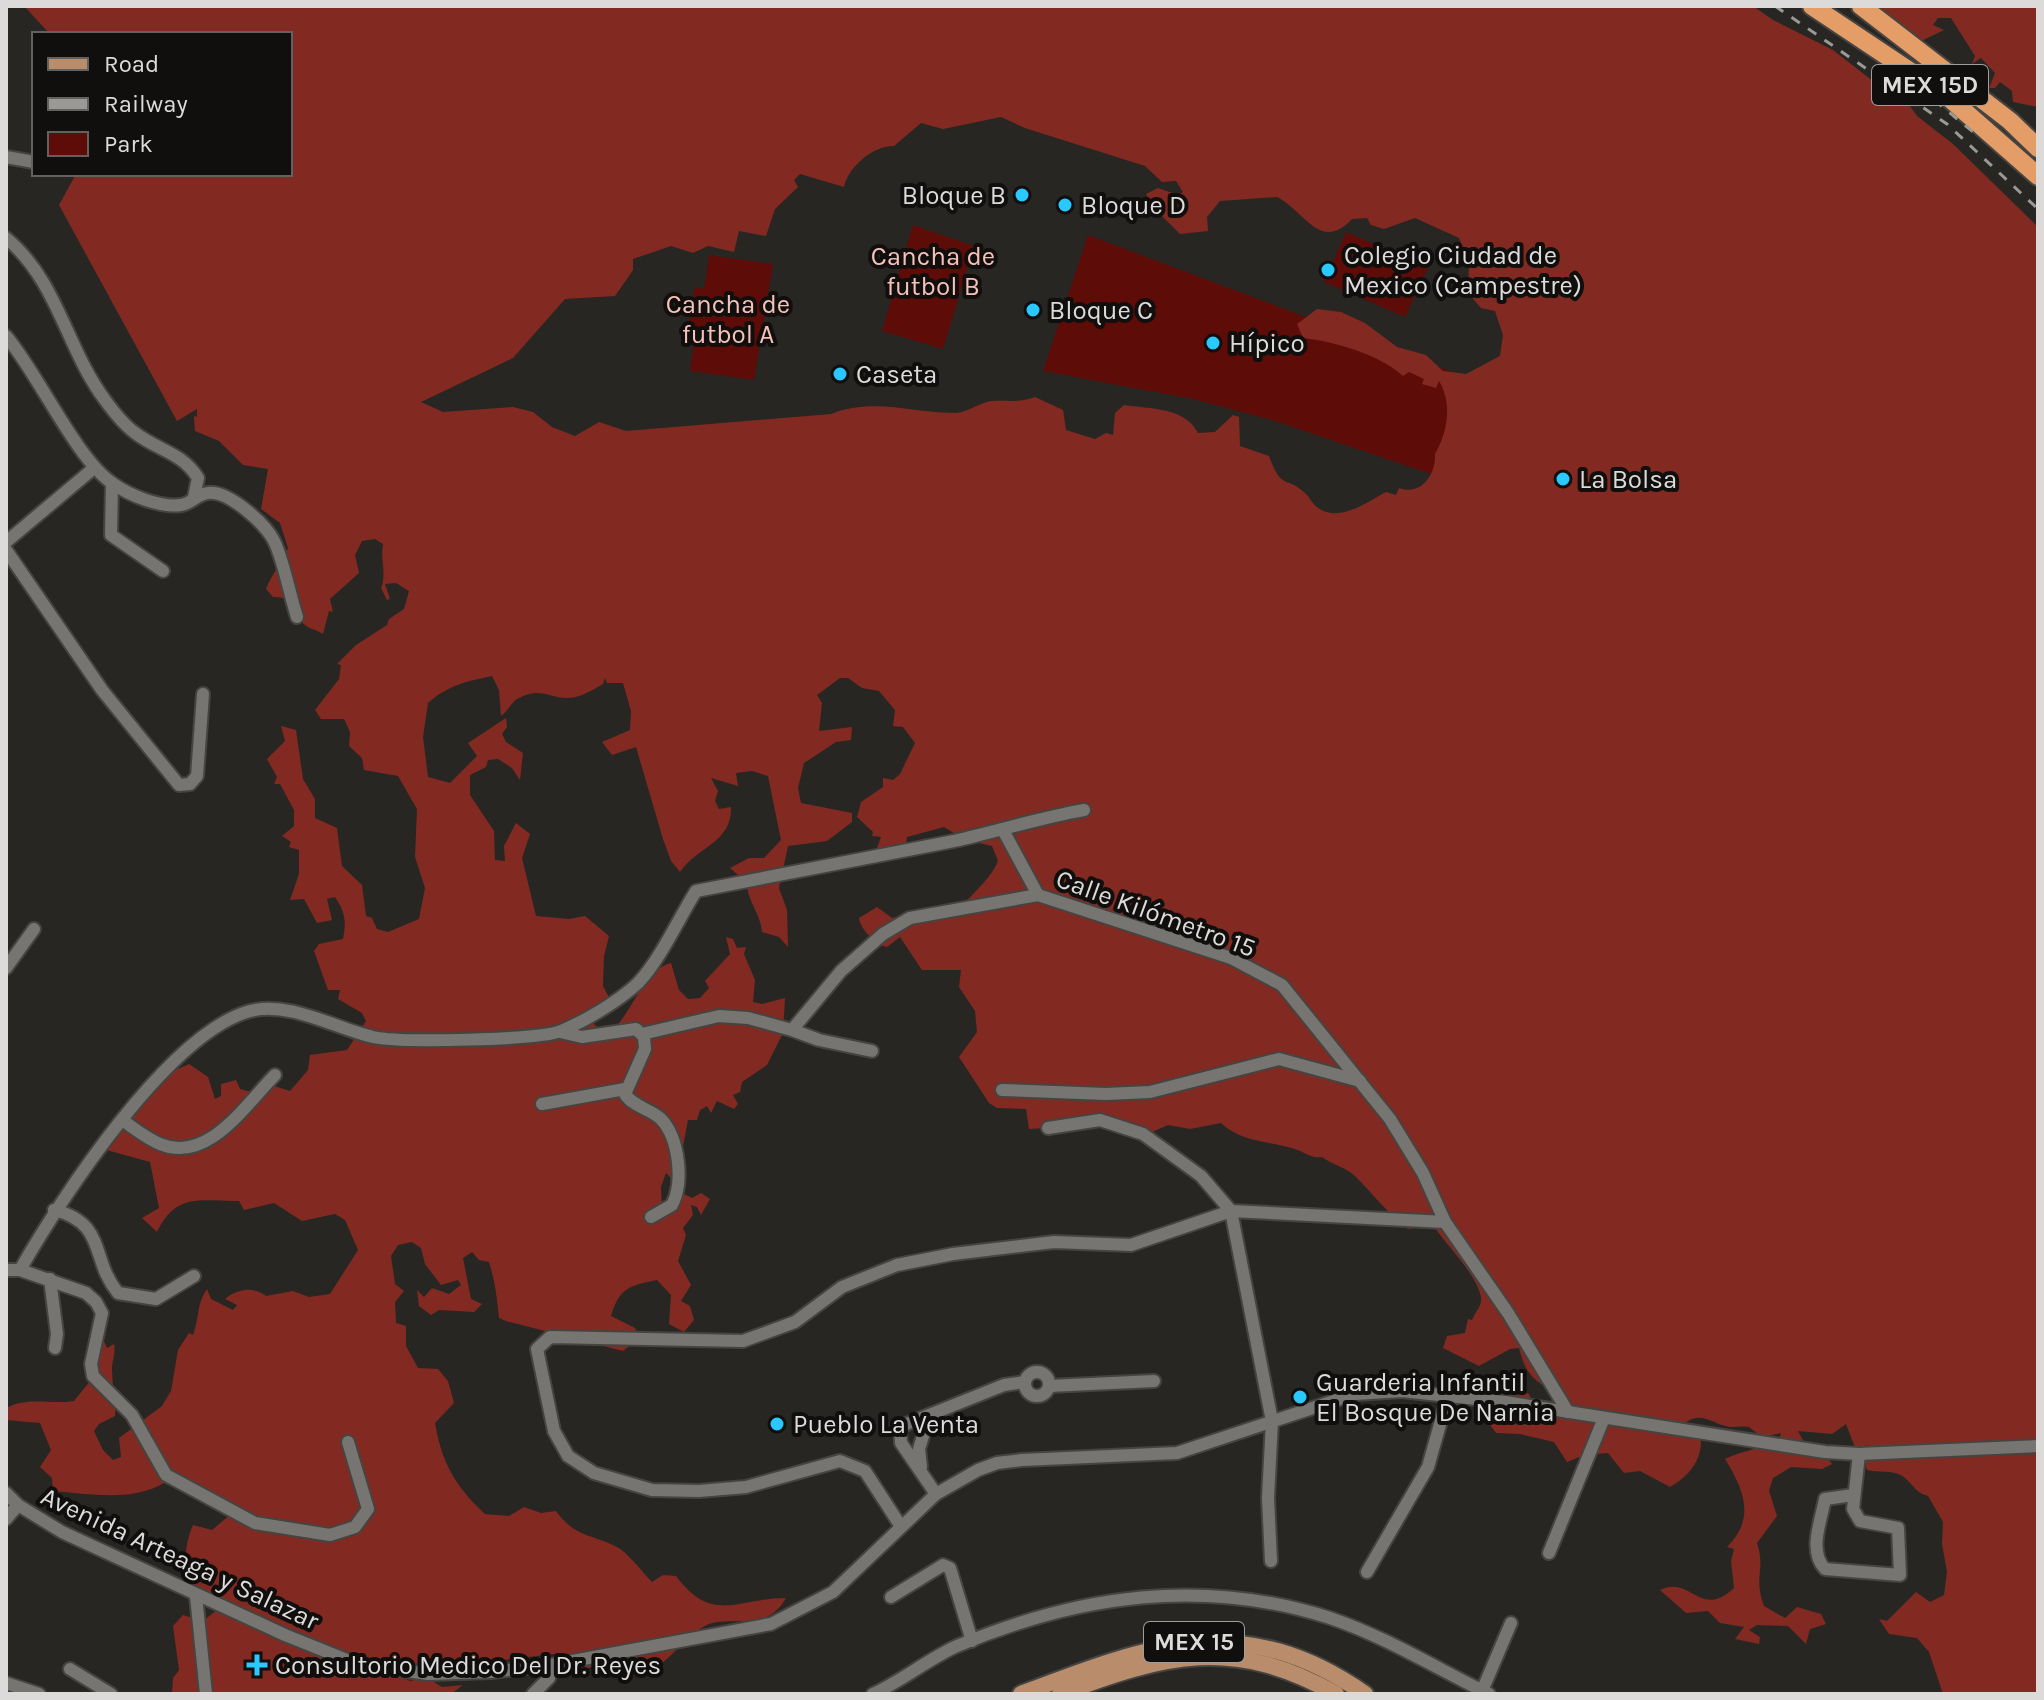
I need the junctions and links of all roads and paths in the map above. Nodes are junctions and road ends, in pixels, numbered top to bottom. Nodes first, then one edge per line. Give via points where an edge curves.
1 (1812, 6) edge
2 (1861, 6) edge
3 (2038, 148) edge
4 (6, 157) edge
5 (32, 162) edge
6 (2038, 176) edge
7 (6, 238) edge
8 (6, 336) edge
9 (94, 468) junction
10 (112, 483) junction
11 (194, 497) junction
12 (6, 542) edge
13 (6, 550) edge
14 (163, 571) dead end
15 (297, 617) dead end
16 (203, 694) dead end
17 (1084, 810) dead end
18 (1003, 830) junction
19 (1038, 895) junction
20 (34, 929) dead end
21 (6, 968) edge
22 (792, 1030) junction
23 (560, 1032) junction
24 (642, 1034) junction
25 (872, 1051) dead end
26 (275, 1075) dead end
27 (1360, 1081) junction
28 (625, 1089) junction
29 (1002, 1090) dead end
30 (542, 1104) dead end
31 (122, 1120) junction
32 (1048, 1128) dead end
33 (54, 1210) junction
34 (1231, 1211) junction
35 (651, 1217) dead end
36 (1445, 1222) junction
37 (6, 1270) edge
38 (20, 1270) junction
39 (194, 1276) dead end
40 (50, 1279) junction
41 (55, 1348) dead end
42 (1154, 1381) dead end
43 (1448, 1396) junction
44 (1568, 1412) junction
45 (929, 1416) junction
46 (1604, 1418) junction
47 (1272, 1421) junction
48 (348, 1442) dead end
49 (2038, 1446) edge
50 (1859, 1454) junction
51 (921, 1467) junction
52 (6, 1493) edge
53 (936, 1494) junction
54 (1853, 1495) junction
55 (18, 1505) junction
56 (6, 1519) edge
57 (900, 1525) junction
58 (1549, 1553) dead end
59 (1271, 1561) dead end
60 (1367, 1572) dead end
61 (196, 1596) junction
62 (891, 1597) dead end
63 (1511, 1623) dead end
64 (972, 1641) junction
65 (551, 1665) junction
66 (70, 1669) dead end
67 (6, 1683) edge
68 (1485, 1692) edge
69 (39, 1694) edge
70 (111, 1694) edge
71 (206, 1694) edge
72 (533, 1694) edge
73 (873, 1694) edge
74 (1021, 1694) edge
75 (1060, 1694) edge
76 (1336, 1694) edge
77 (1365, 1694) edge

1 - 6 highway, MEX 15D via 1947,96
2 - 3 highway, MEX 15D
4 - 5 street
7 - 11 street via 45,280 104,400 134,432 186,461 198,478
8 - 9 street via 29,362
9 - 10 street
9 - 12 street
10 - 11 street via 165,503 181,505
10 - 14 street via 111,535
11 - 15 street via 218,494 245,509 274,541
13 - 16 street via 102,690 179,785 190,784 197,776
17 - 18 street via 1014,823
18 - 19 street, Calle Kilómetro 15
18 - 23 street via 696,891 636,984
19 - 22 street via 910,918 897,925 841,971
19 - 27 street, Calle Kilómetro 15 via 1231,958 1282,985
20 - 21 street
22 - 24 street via 719,1016
22 - 25 street
23 - 24 street via 582,1037 633,1029
23 - 31 street via 401,1040 273,1008 249,1012 186,1050
24 - 28 street via 645,1049
26 - 31 street via 207,1142 192,1148 159,1144
27 - 29 street via 1279,1059 1150,1092
27 - 36 street, Calle Kilómetro 15 via 1423,1173
28 - 30 street
28 - 35 street via 626,1097 669,1129 676,1156 675,1198 669,1209
31 - 33 street
32 - 34 street via 1100,1120 1143,1134 1201,1176
33 - 38 street
33 - 39 street via 78,1218 93,1233 106,1279 118,1293 156,1299
34 - 36 street
34 - 47 street
34 - 57 street via 1131,1245 1054,1242 897,1265 842,1287 795,1322 743,1341 550,1337 537,1349 554,1431 568,1456 594,1473 652,1490 699,1491 746,1487 840,1461 865,1471
36 - 44 street, Calle Kilómetro 15
37 - 38 street
38 - 40 street
40 - 41 street
40 - 48 street via 96,1302 102,1313 93,1376 132,1415 166,1475 255,1523 330,1535 355,1527 368,1509
42 - 45 street via 1049,1386 1035,1396 1025,1389 1025,1382 1004,1385
43 - 44 street, Avenida Arteaga y Salazar
43 - 47 street, Avenida Arteaga y Salazar via 1402,1391 1355,1394
43 - 60 street via 1428,1467
44 - 46 street, Avenida Arteaga y Salazar
45 - 51 street via 919,1449
45 - 51 street via 900,1430 907,1455
46 - 50 street, Avenida Arteaga y Salazar
46 - 58 street
47 - 53 street, Avenida Arteaga y Salazar via 1177,1453 997,1463
47 - 59 street
49 - 50 street, Avenida Arteaga y Salazar
50 - 54 street
51 - 53 street
52 - 55 street, Avenida Arteaga y Salazar
53 - 57 street, Avenida Arteaga y Salazar
54 - 54 street via 1860,1521 1898,1528 1900,1575 1825,1569 1817,1561 1825,1499
55 - 56 street
55 - 61 street, Avenida Arteaga y Salazar via 62,1532
57 - 65 street, Avenida Arteaga y Salazar via 833,1592 771,1624
61 - 65 street, Avenida Arteaga y Salazar via 357,1664 428,1674
61 - 71 street
62 - 64 street via 943,1565 950,1568
63 - 68 street
64 - 68 street via 1094,1602 1145,1595 1264,1601 1372,1635
64 - 73 street
65 - 72 street via 549,1678
66 - 70 street
67 - 69 street
74 - 77 main road, MEX 15 via 1150,1648 1210,1641 1263,1647 1294,1657
75 - 76 main road, MEX 15 via 1137,1667 1203,1656 1289,1669

